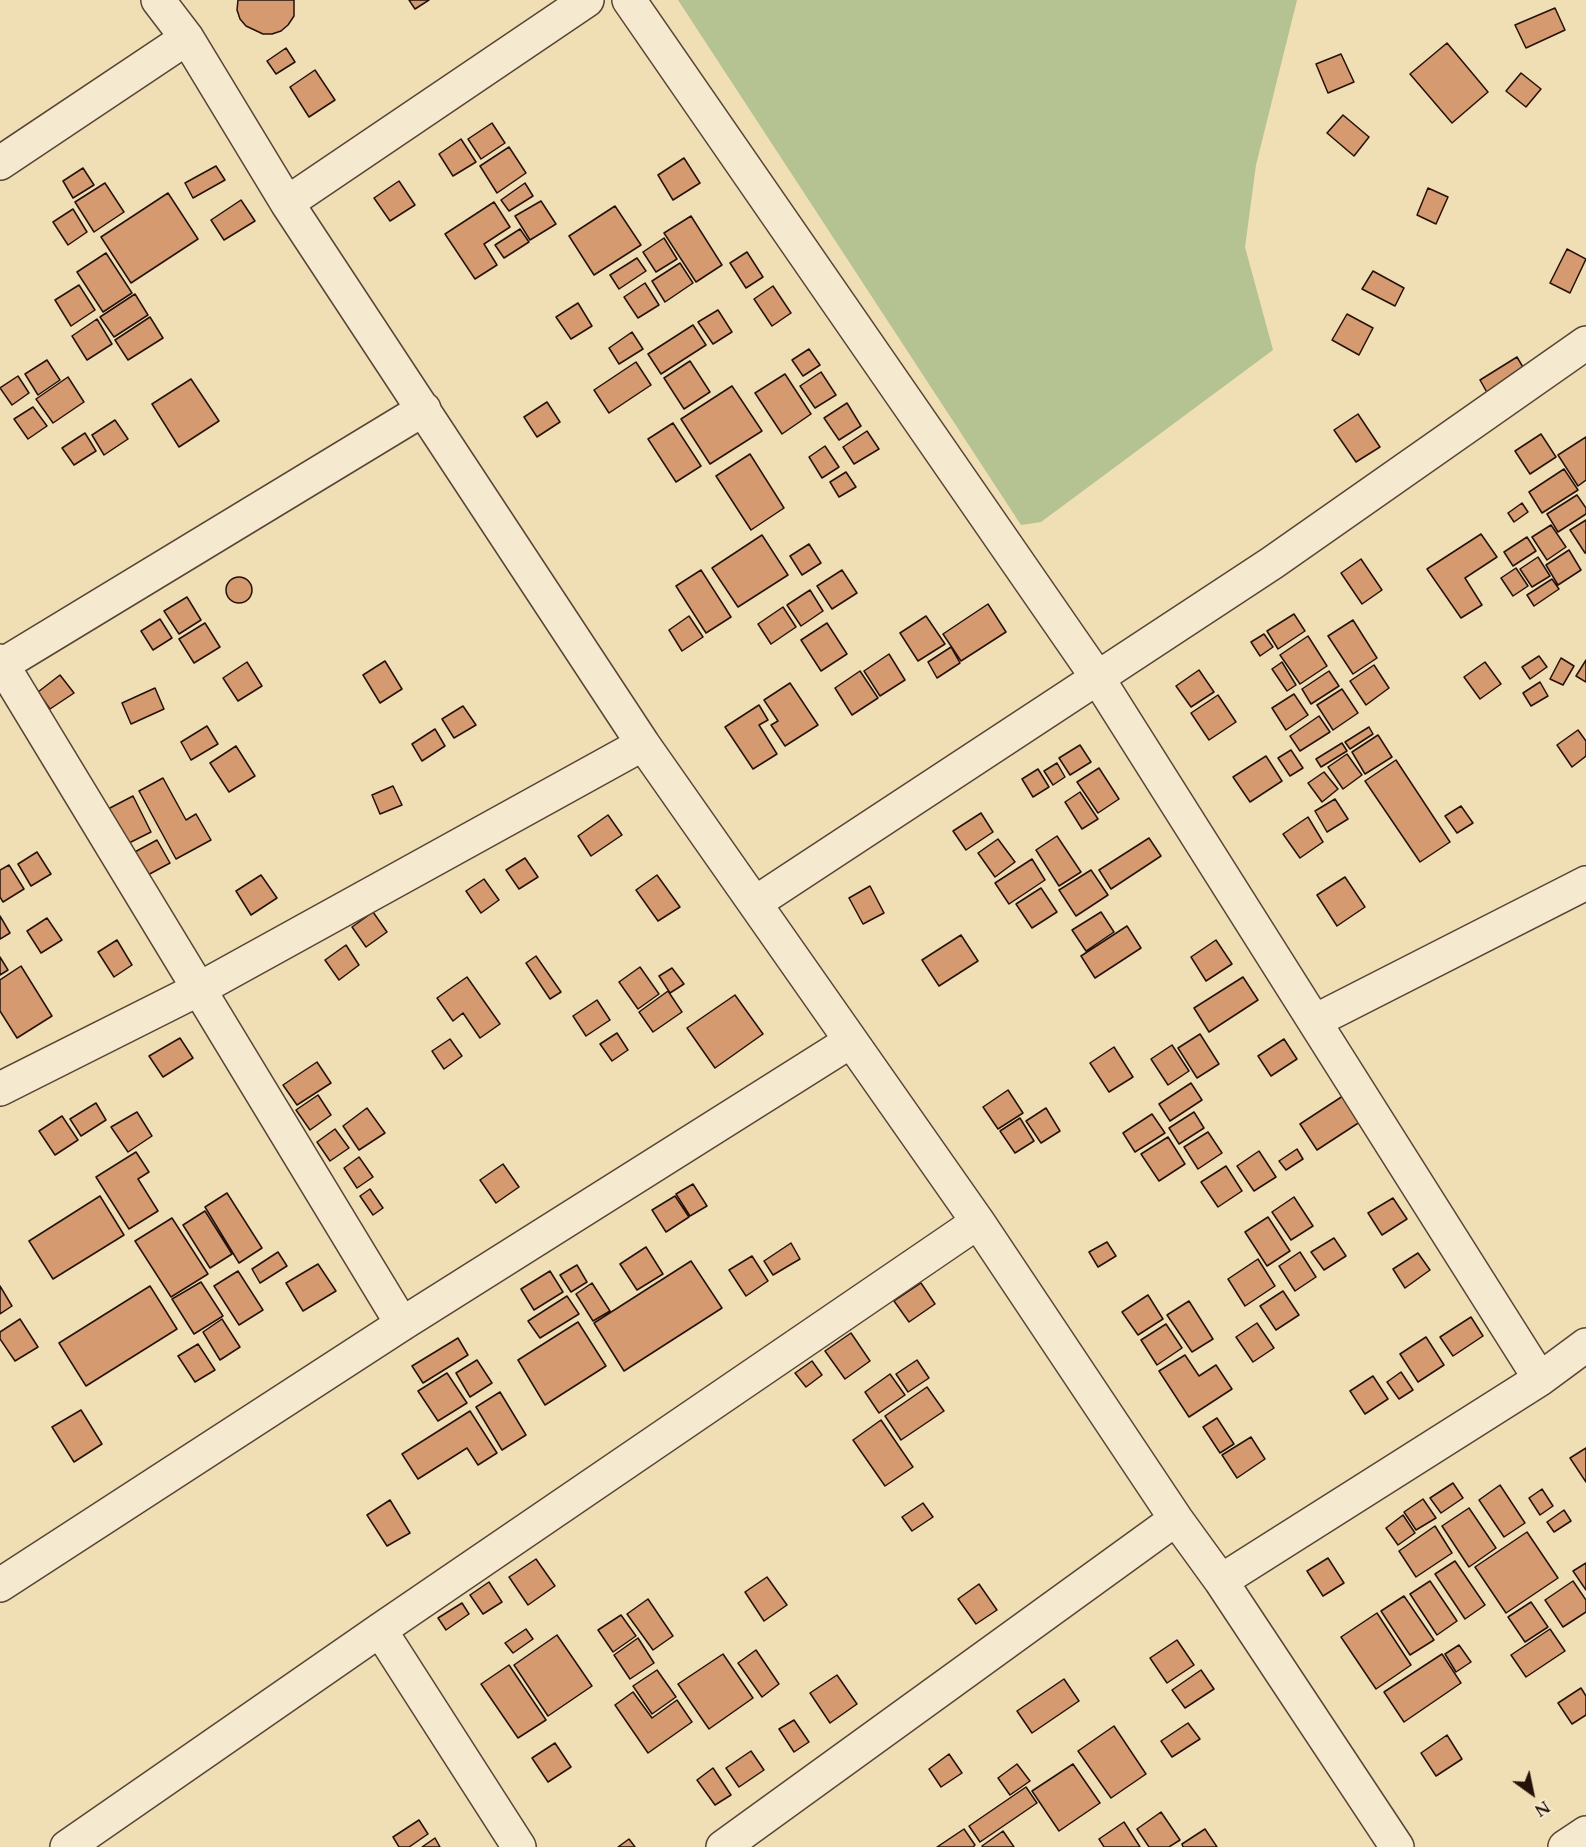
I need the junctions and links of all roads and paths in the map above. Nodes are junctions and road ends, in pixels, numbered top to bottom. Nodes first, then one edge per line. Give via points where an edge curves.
1 (158, 0) edge
2 (587, 0) edge
3 (629, 0) edge
4 (187, 38) junction
5 (0, 163) edge
6 (287, 203) junction
7 (1586, 343) edge
8 (424, 409) junction
9 (1, 663) edge
10 (1097, 677) junction
11 (643, 744) junction
12 (1586, 883) edge
13 (755, 903) junction
14 (199, 989) junction
15 (1315, 1021) junction
16 (851, 1041) junction
17 (0, 1089) edge
18 (978, 1222) junction
19 (402, 1324) junction
20 (1586, 1345) edge
21 (1540, 1379) junction
22 (1176, 1519) junction
23 (1221, 1581) junction
24 (0, 1585) edge
25 (380, 1630) junction
26 (1586, 1833) edge
27 (67, 1847) edge
28 (519, 1847) edge
29 (723, 1847) edge
30 (1397, 1847) edge
31 (1565, 1847) edge

1 - 4 street
2 - 6 street
3 - 10 street
4 - 5 street
4 - 6 street
6 - 8 street
7 - 10 street via 1272,563
8 - 9 street
8 - 11 street
9 - 14 street
10 - 13 street
10 - 15 street
11 - 13 street
11 - 14 street
12 - 15 street
13 - 16 street
14 - 17 street
14 - 19 street
15 - 21 street
16 - 18 street
16 - 19 street
18 - 22 street
18 - 25 street
19 - 24 street
20 - 21 street
21 - 23 street
22 - 23 street
22 - 29 street
23 - 30 street
25 - 27 street
25 - 28 street
26 - 31 street

